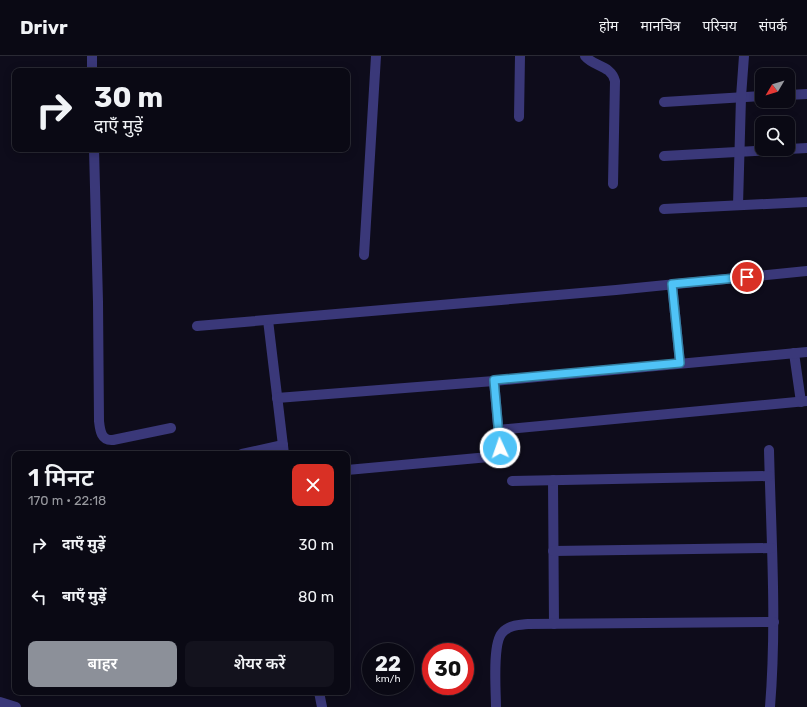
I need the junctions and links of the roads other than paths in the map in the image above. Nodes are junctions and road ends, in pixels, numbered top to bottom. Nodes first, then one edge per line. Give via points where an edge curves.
1 (92, 56) edge
2 (376, 56) edge
3 (520, 56) edge
4 (585, 56) edge
5 (744, 56) edge
6 (92, 68) edge
7 (807, 94) edge
8 (795, 95) edge
9 (755, 96) edge
10 (742, 97) junction
11 (664, 102) dead end
12 (519, 118) dead end
13 (807, 148) edge
14 (94, 152) edge
15 (739, 152) junction
16 (664, 156) dead end
17 (613, 184) dead end
18 (807, 202) edge
19 (738, 204) junction
20 (664, 208) dead end
21 (364, 255) dead end
22 (807, 271) edge
23 (672, 284) junction
24 (268, 320) junction
25 (197, 326) dead end
26 (807, 352) edge
27 (794, 353) junction
28 (680, 363) junction
29 (494, 380) junction
30 (277, 398) junction
31 (804, 402) edge
32 (171, 428) dead end
33 (498, 430) junction
34 (284, 449) edge
35 (768, 450) dead end
36 (267, 451) edge
37 (350, 470) edge
38 (769, 476) junction
39 (553, 480) junction
40 (512, 482) dead end
41 (772, 548) junction
42 (553, 551) junction
43 (774, 622) junction
44 (554, 624) junction
45 (320, 695) edge
46 (0, 702) edge
47 (16, 707) edge
48 (322, 707) edge
49 (496, 707) edge
50 (770, 707) edge

1 - 6 street
2 - 21 street
3 - 12 street
4 - 17 street via 612,72 615,81
5 - 10 street
7 - 8 street
9 - 10 street
10 - 11 street
10 - 15 street
13 - 15 street
14 - 32 street via 101,432 103,438 108,441
15 - 16 street
15 - 19 street
18 - 19 street
19 - 20 street
22 - 23 street
23 - 24 street
23 - 28 street
24 - 25 street
24 - 30 street
26 - 27 street
27 - 28 street
27 - 31 street
28 - 29 street
29 - 30 street
29 - 33 street
30 - 34 street
31 - 33 street
33 - 37 street via 500,448 489,457
34 - 36 street
35 - 38 street
38 - 39 street
38 - 41 street
39 - 40 street
39 - 42 street
41 - 42 street
41 - 43 street
42 - 44 street
43 - 44 street
43 - 50 street
44 - 49 street via 512,626 501,634 496,645
45 - 48 street
46 - 47 street

